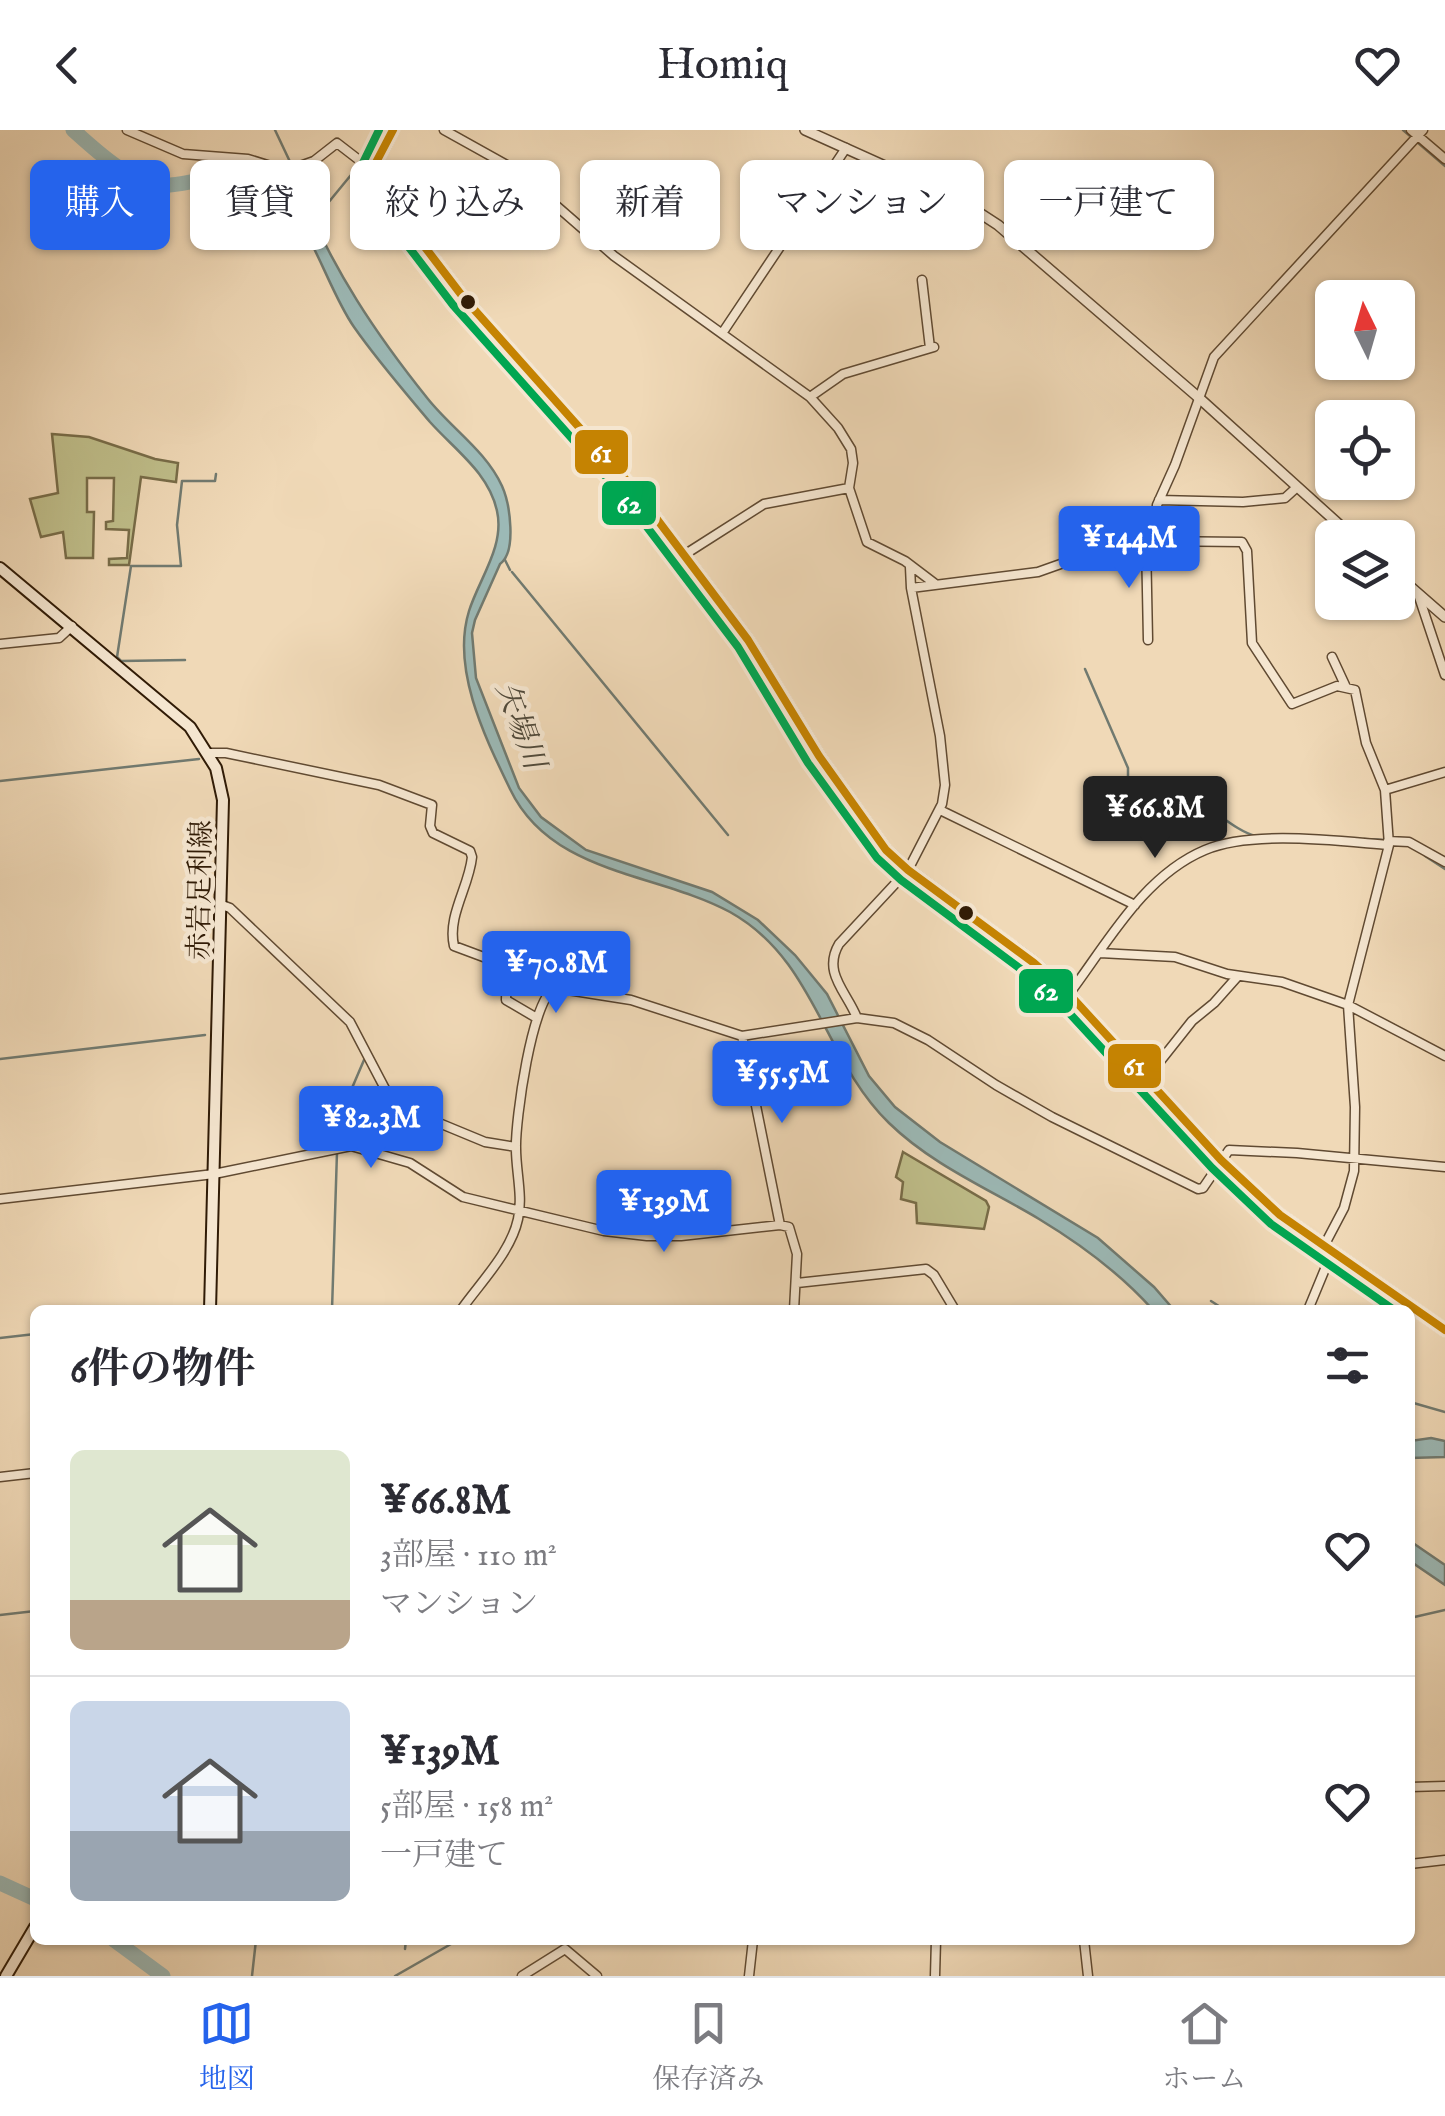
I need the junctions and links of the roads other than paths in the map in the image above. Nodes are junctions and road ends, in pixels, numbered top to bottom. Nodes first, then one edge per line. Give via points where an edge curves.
1 (127, 130) edge
2 (393, 130) edge
3 (444, 130) edge
4 (805, 130) edge
5 (1417, 132) edge
6 (336, 133) dead end
7 (337, 143) junction
8 (846, 148) junction
9 (1445, 159) edge
10 (359, 160) edge
11 (377, 160) edge
12 (427, 250) edge
13 (922, 280) dead end
14 (723, 332) junction
15 (1198, 396) junction
16 (810, 397) junction
17 (849, 488) junction
18 (1296, 488) junction
19 (1159, 500) junction
20 (1333, 520) edge
21 (1150, 541) junction
22 (684, 556) junction
23 (910, 566) junction
24 (0, 568) edge
25 (934, 583) junction
26 (911, 588) junction
27 (1415, 591) edge
28 (1418, 594) junction
29 (1445, 618) edge
30 (72, 626) junction
31 (1148, 640) dead end
32 (0, 644) edge
33 (1332, 656) dead end
34 (1445, 675) edge
35 (1345, 685) junction
36 (209, 753) junction
37 (1445, 772) edge
38 (1385, 790) junction
39 (940, 810) junction
40 (1388, 843) junction
41 (1445, 862) edge
42 (908, 870) junction
43 (222, 905) junction
44 (1135, 905) junction
45 (1100, 953) junction
46 (1238, 976) junction
47 (1068, 994) junction
48 (1348, 1005) junction
49 (535, 1017) junction
50 (857, 1018) junction
51 (742, 1036) junction
52 (1445, 1056) edge
53 (1146, 1078) junction
54 (516, 1147) junction
55 (1356, 1158) junction
56 (1221, 1160) junction
57 (1445, 1167) edge
58 (214, 1174) junction
59 (0, 1199) edge
60 (520, 1212) junction
61 (780, 1225) junction
62 (1328, 1249) junction
63 (797, 1283) junction
64 (210, 1305) edge
65 (464, 1305) edge
66 (795, 1305) edge
67 (952, 1305) edge
68 (1310, 1305) edge
69 (1409, 1305) edge
70 (1415, 1309) edge
71 (1445, 1330) edge
72 (30, 1474) edge
73 (0, 1477) edge
74 (1445, 1786) edge
75 (1415, 1788) edge
76 (1445, 1860) edge
77 (1415, 1863) edge
78 (30, 1935) edge
79 (751, 1945) edge
80 (936, 1945) edge
81 (1085, 1945) edge
82 (6, 1976) edge
83 (522, 1976) edge
84 (598, 1976) edge
85 (748, 1976) edge
86 (935, 1976) edge
87 (1088, 1976) edge

1 - 7 street via 183,154 286,168 314,161
2 - 11 main road
3 - 14 street via 514,169 614,256
4 - 8 street
5 - 9 street
5 - 15 street via 1217,352
6 - 7 street
7 - 10 street
8 - 14 street
8 - 15 street via 958,199 998,225
12 - 22 main road
13 - 16 street via 932,347 843,374
14 - 16 street
15 - 18 street
15 - 19 street
16 - 17 street via 851,449
17 - 22 street via 764,504
17 - 23 street via 867,542
18 - 19 street via 1284,498 1243,502
18 - 20 street
19 - 21 street
21 - 25 street via 1108,546 1038,572
21 - 31 street
21 - 35 street via 1242,542 1252,643 1292,704
22 - 42 main road via 748,640 818,756
23 - 25 street
23 - 26 street
24 - 30 main road, 赤岩足利線
25 - 26 street
26 - 39 street via 940,736
27 - 28 street
28 - 29 street
28 - 34 street
30 - 32 street via 59,638
30 - 36 main road, 赤岩足利線 via 190,726
33 - 35 street
35 - 38 street via 1354,690
36 - 43 main road, 赤岩足利線 via 223,800
36 - 49 street via 379,784 432,805 433,832 472,857 454,946 505,966 506,1000
37 - 38 street
38 - 40 street
39 - 42 street
39 - 44 street
40 - 41 street via 1409,842
40 - 44 street via 1224,843 1184,862
40 - 48 street
42 - 47 main road
42 - 50 street via 832,956 832,971
43 - 54 street via 350,1022 393,1104 485,1142
43 - 58 main road, 赤岩足利線
44 - 45 street
45 - 46 street via 1175,957
45 - 47 street
46 - 48 street via 1282,982
46 - 53 street
47 - 53 main road
48 - 52 street
48 - 55 street
49 - 51 street via 548,991 570,988
49 - 54 street
50 - 51 street
50 - 56 street via 906,1028 1052,1117 1198,1188
51 - 61 street
53 - 56 main road
54 - 60 street
55 - 56 street via 1229,1150
55 - 57 street
55 - 62 street
56 - 62 main road
58 - 59 street
58 - 60 street via 351,1146 410,1163 463,1197
58 - 64 main road, 赤岩足利線
60 - 61 street via 647,1236
60 - 65 street via 512,1236
61 - 63 street via 793,1234
62 - 68 street
62 - 69 main road
63 - 66 street
63 - 67 street via 926,1269
70 - 71 main road
72 - 73 street
74 - 75 street
76 - 77 street
78 - 82 main road
79 - 85 street
80 - 86 street
81 - 87 street
83 - 84 street via 566,1950

